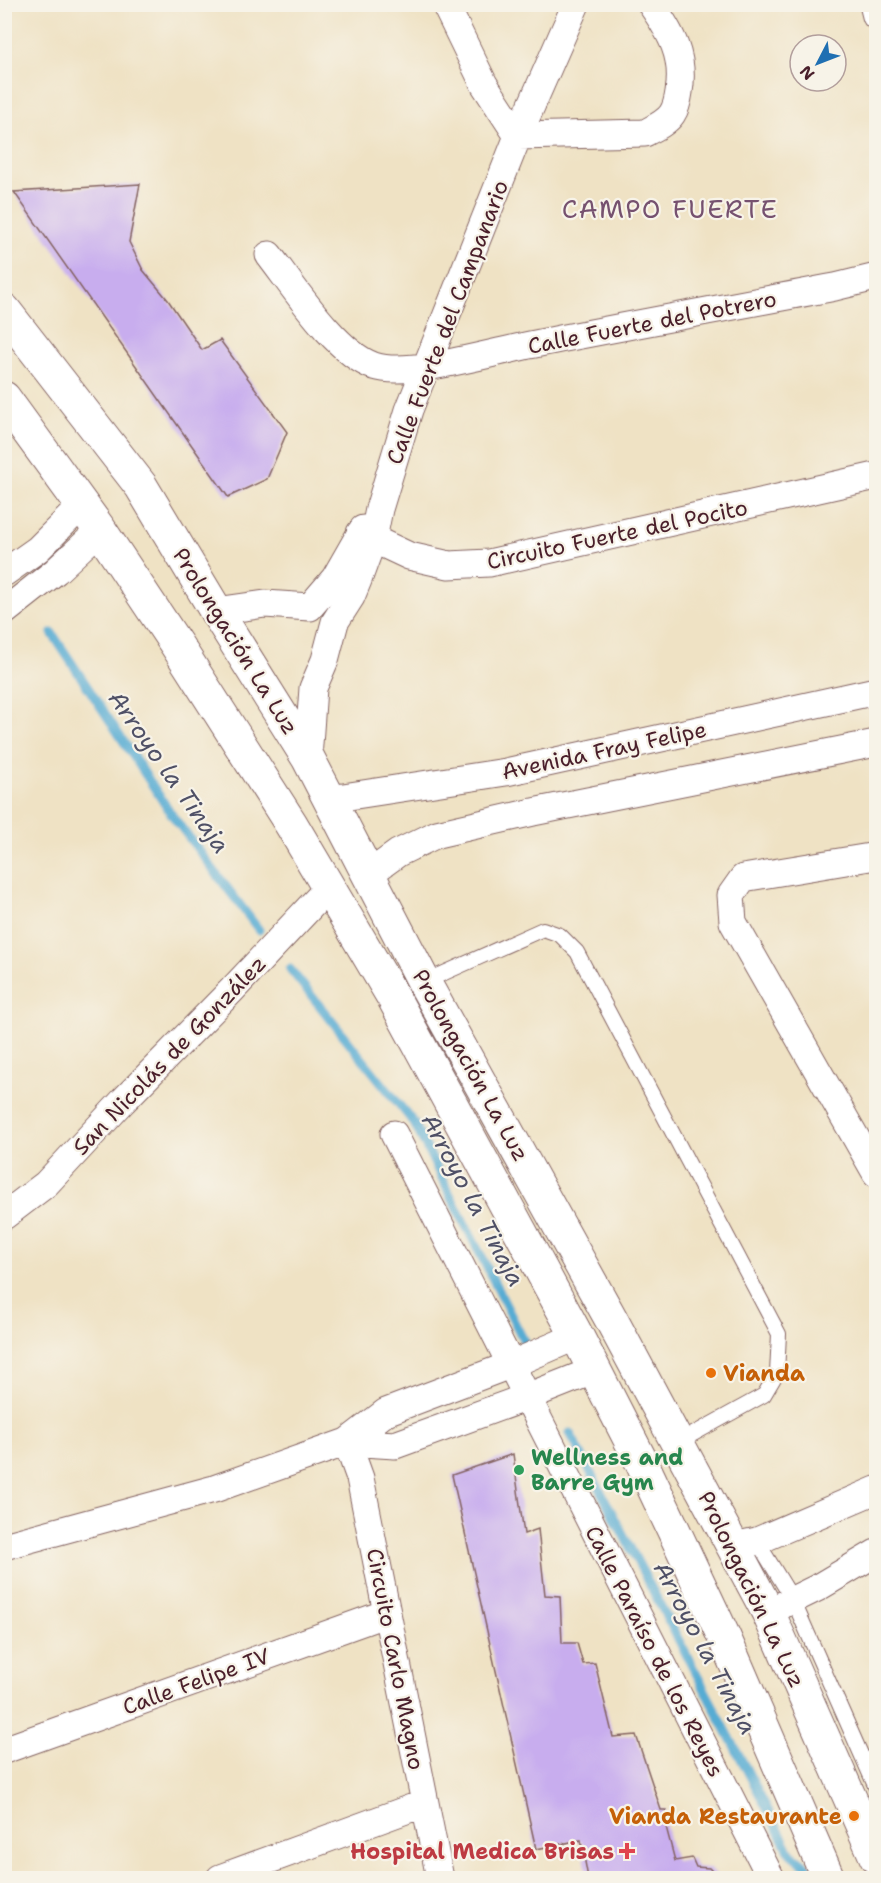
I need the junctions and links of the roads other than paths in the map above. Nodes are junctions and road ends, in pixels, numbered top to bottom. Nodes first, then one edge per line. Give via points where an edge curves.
1 (445, 4) edge
2 (576, 4) edge
3 (651, 4) edge
4 (873, 4) edge
5 (876, 16) edge
6 (518, 136) junction
7 (269, 255) dead end
8 (876, 277) edge
9 (4, 310) edge
10 (427, 367) junction
11 (4, 398) edge
12 (876, 476) edge
13 (91, 518) junction
14 (366, 536) junction
15 (4, 573) edge
16 (310, 607) junction
17 (216, 611) junction
18 (4, 612) edge
19 (334, 622) junction
20 (876, 691) edge
21 (876, 743) edge
22 (308, 758) junction
23 (330, 800) junction
24 (876, 855) edge
25 (369, 874) junction
26 (328, 888) junction
27 (424, 982) junction
28 (394, 1134) dead end
29 (876, 1173) edge
30 (4, 1216) edge
31 (578, 1336) junction
32 (510, 1365) junction
33 (595, 1370) junction
34 (527, 1397) junction
35 (347, 1442) junction
36 (677, 1443) junction
37 (873, 1501) edge
38 (745, 1543) junction
39 (4, 1546) edge
40 (876, 1553) edge
41 (780, 1606) junction
42 (387, 1612) junction
43 (4, 1750) edge
44 (876, 1788) edge
45 (425, 1803) junction
46 (875, 1844) edge
47 (219, 1878) edge
48 (440, 1878) edge
49 (771, 1878) edge
50 (828, 1878) edge

1 - 6 street via 484,84
2 - 6 street, Calle Fuerte del Campanario
3 - 6 street via 677,50 682,75 672,114 661,125 645,133
4 - 5 street
6 - 10 street, Calle Fuerte del Campanario
7 - 10 street, Calle Fuerte del Potrero via 322,323 362,361 394,370
8 - 10 street, Calle Fuerte del Potrero
9 - 17 main road, Prolongación La Luz via 141,486
10 - 14 street, Calle Fuerte del Campanario via 409,410 379,509
11 - 13 main road, Prolongación La Luz
12 - 14 street, Circuito Fuerte del Pocito via 489,563 449,565 409,556
13 - 15 street
13 - 18 street via 56,571
13 - 26 main road, Prolongación La Luz via 255,765
14 - 16 street, Calle Fuerte del Campanario
14 - 19 street, Calle Fuerte del Campanario via 356,585
16 - 17 street via 265,604
16 - 19 street
17 - 22 main road, Prolongación La Luz
19 - 22 street, Calle Fuerte del Campanario via 313,688
20 - 23 street, Avenida Fray Felipe via 506,772
21 - 25 street, Avenida Fray Felipe via 437,834 398,853
22 - 23 main road, Prolongación La Luz
23 - 25 main road, Prolongación La Luz
24 - 29 street via 743,878 731,895 733,922
25 - 27 main road, Prolongación La Luz
26 - 30 street, San Nicolás de González via 46,1184
26 - 31 main road, Prolongación La Luz via 392,995
27 - 36 main road, Prolongación La Luz
27 - 36 lane via 543,929 560,935 577,952 779,1334 777,1373 764,1395
28 - 32 street, Calle Paraíso de los Reyes
31 - 32 street
31 - 33 main road, Prolongación La Luz
32 - 34 street, Calle Paraíso de los Reyes
32 - 35 street via 386,1412
33 - 34 street
33 - 50 main road, Prolongación La Luz via 710,1606
34 - 35 street via 395,1445
34 - 49 street, Calle Paraíso de los Reyes
35 - 39 street via 214,1489
35 - 42 street, Circuito Carlo Magno via 360,1478
36 - 38 main road, Prolongación La Luz
37 - 38 street
38 - 41 main road, Prolongación La Luz
40 - 41 street
41 - 44 lane
41 - 46 main road, Prolongación La Luz
42 - 43 street, Calle Felipe IV
42 - 45 street, Circuito Carlo Magno
45 - 47 street
45 - 48 street, Circuito Carlo Magno

